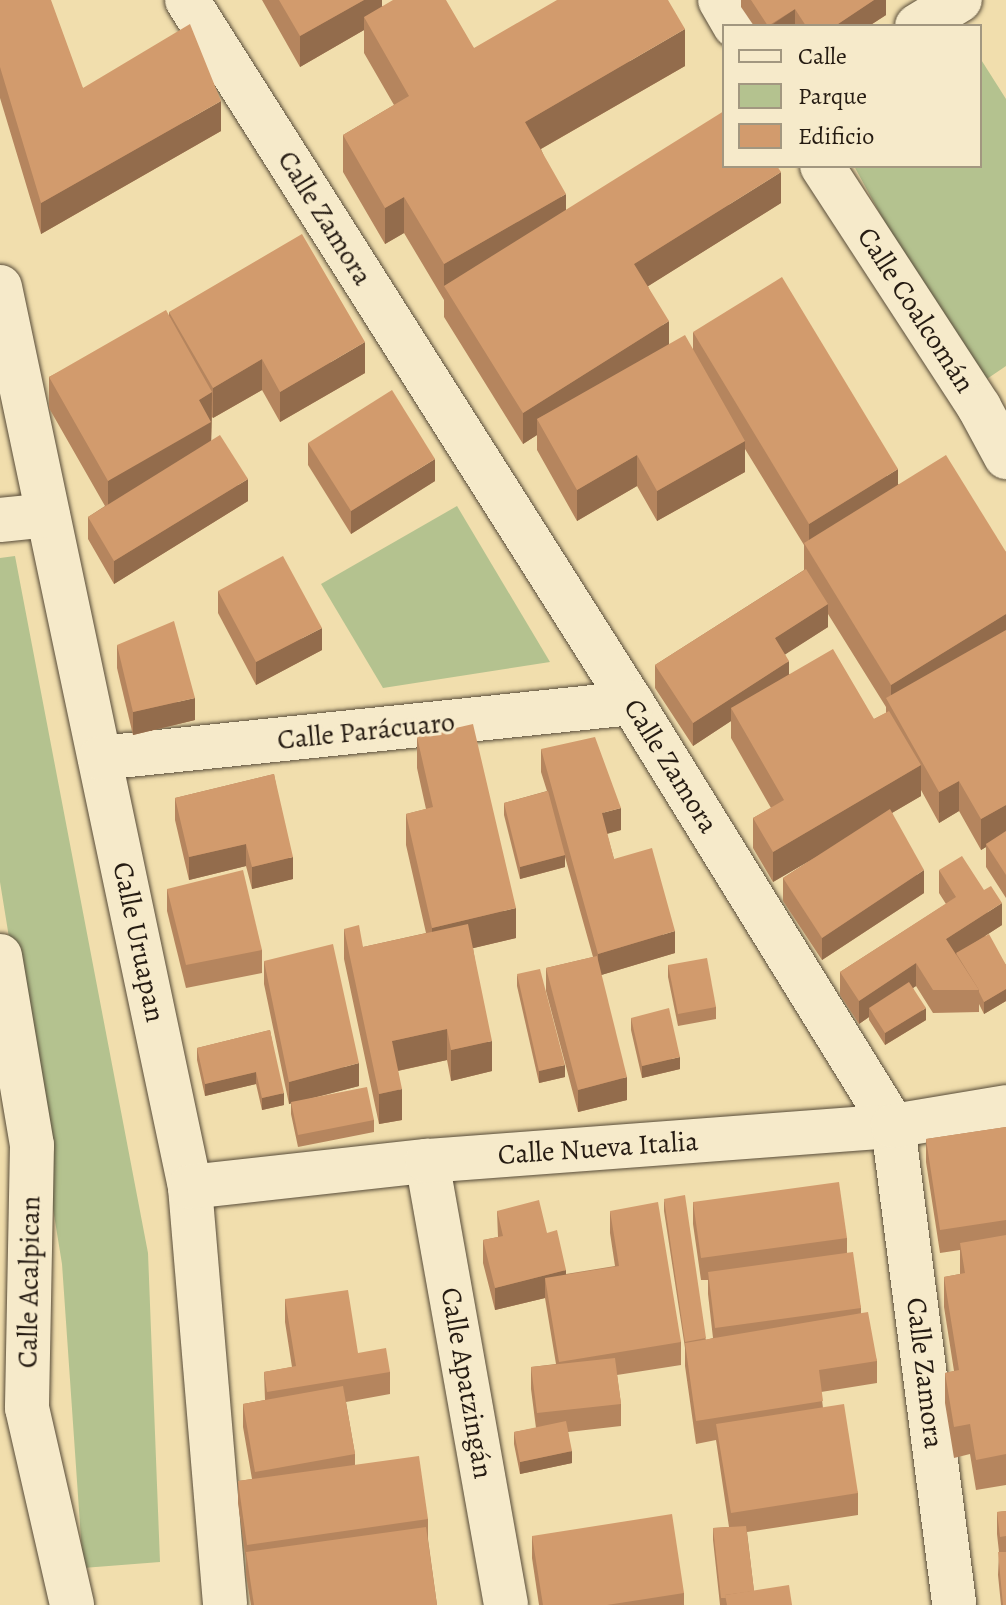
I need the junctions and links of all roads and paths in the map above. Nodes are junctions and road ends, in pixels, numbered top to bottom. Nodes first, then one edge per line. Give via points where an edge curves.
1 (187, 0) edge
2 (720, 0) edge
3 (960, 0) edge
4 (734, 24) edge
5 (920, 24) edge
6 (823, 168) edge
7 (0, 287) edge
8 (992, 399) edge
9 (1006, 457) edge
10 (48, 515) junction
11 (0, 520) edge
12 (632, 703) junction
13 (100, 758) junction
14 (0, 958) edge
15 (1006, 1107) edge
16 (893, 1126) junction
17 (427, 1161) junction
18 (190, 1187) junction
19 (14, 1374) edge
20 (72, 1605) edge
21 (225, 1605) edge
22 (506, 1605) edge
23 (954, 1605) edge

1 - 12 street, Calle Zamora
2 - 4 street
3 - 5 street
6 - 8 street, Calle Coalcomán
7 - 10 street, Calle Uruapan
8 - 9 street, Calle Coalcomán
10 - 11 street
10 - 13 street, Calle Uruapan
12 - 13 street, Calle Parácuaro
12 - 16 street, Calle Zamora
13 - 18 street, Calle Uruapan
14 - 19 street, Calle Acalpican via 32,1145
15 - 16 street, Calle Nueva Italia
16 - 17 street, Calle Nueva Italia
16 - 23 street, Calle Zamora
17 - 18 street, Calle Nueva Italia
17 - 22 street, Calle Apatzingán
18 - 21 street, Calle Uruapan
19 - 20 street, Calle Acalpican via 27,1408

